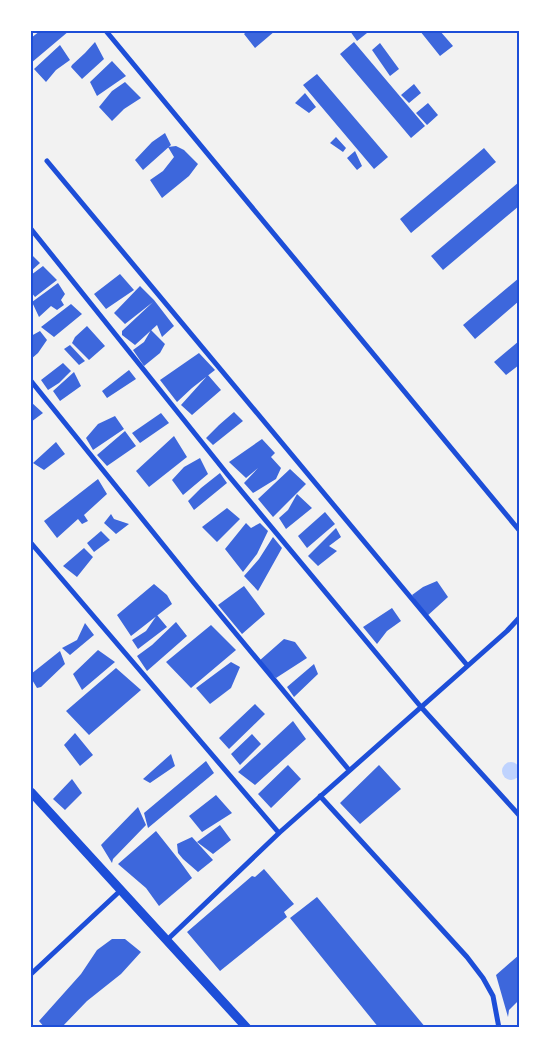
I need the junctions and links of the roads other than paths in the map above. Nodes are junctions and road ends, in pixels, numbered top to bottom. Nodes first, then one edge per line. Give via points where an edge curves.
1 (106, 31) edge
2 (47, 161) dead end
3 (31, 229) edge
4 (31, 381) edge
5 (519, 530) edge
6 (31, 543) edge
7 (519, 618) edge
8 (467, 665) junction
9 (422, 707) junction
10 (348, 770) junction
11 (31, 792) edge
12 (320, 796) junction
13 (519, 814) edge
14 (279, 833) junction
15 (122, 890) junction
16 (167, 940) junction
17 (31, 974) edge
18 (247, 1028) edge
19 (499, 1028) edge

1 - 5 street
2 - 8 street
3 - 9 street via 228,475
4 - 10 street
6 - 14 street
7 - 8 street
8 - 9 street
9 - 10 street
9 - 13 street
10 - 12 street
11 - 15 street
12 - 14 street
12 - 19 street via 468,957 493,996
14 - 16 street
15 - 16 street
15 - 17 street
16 - 18 street

